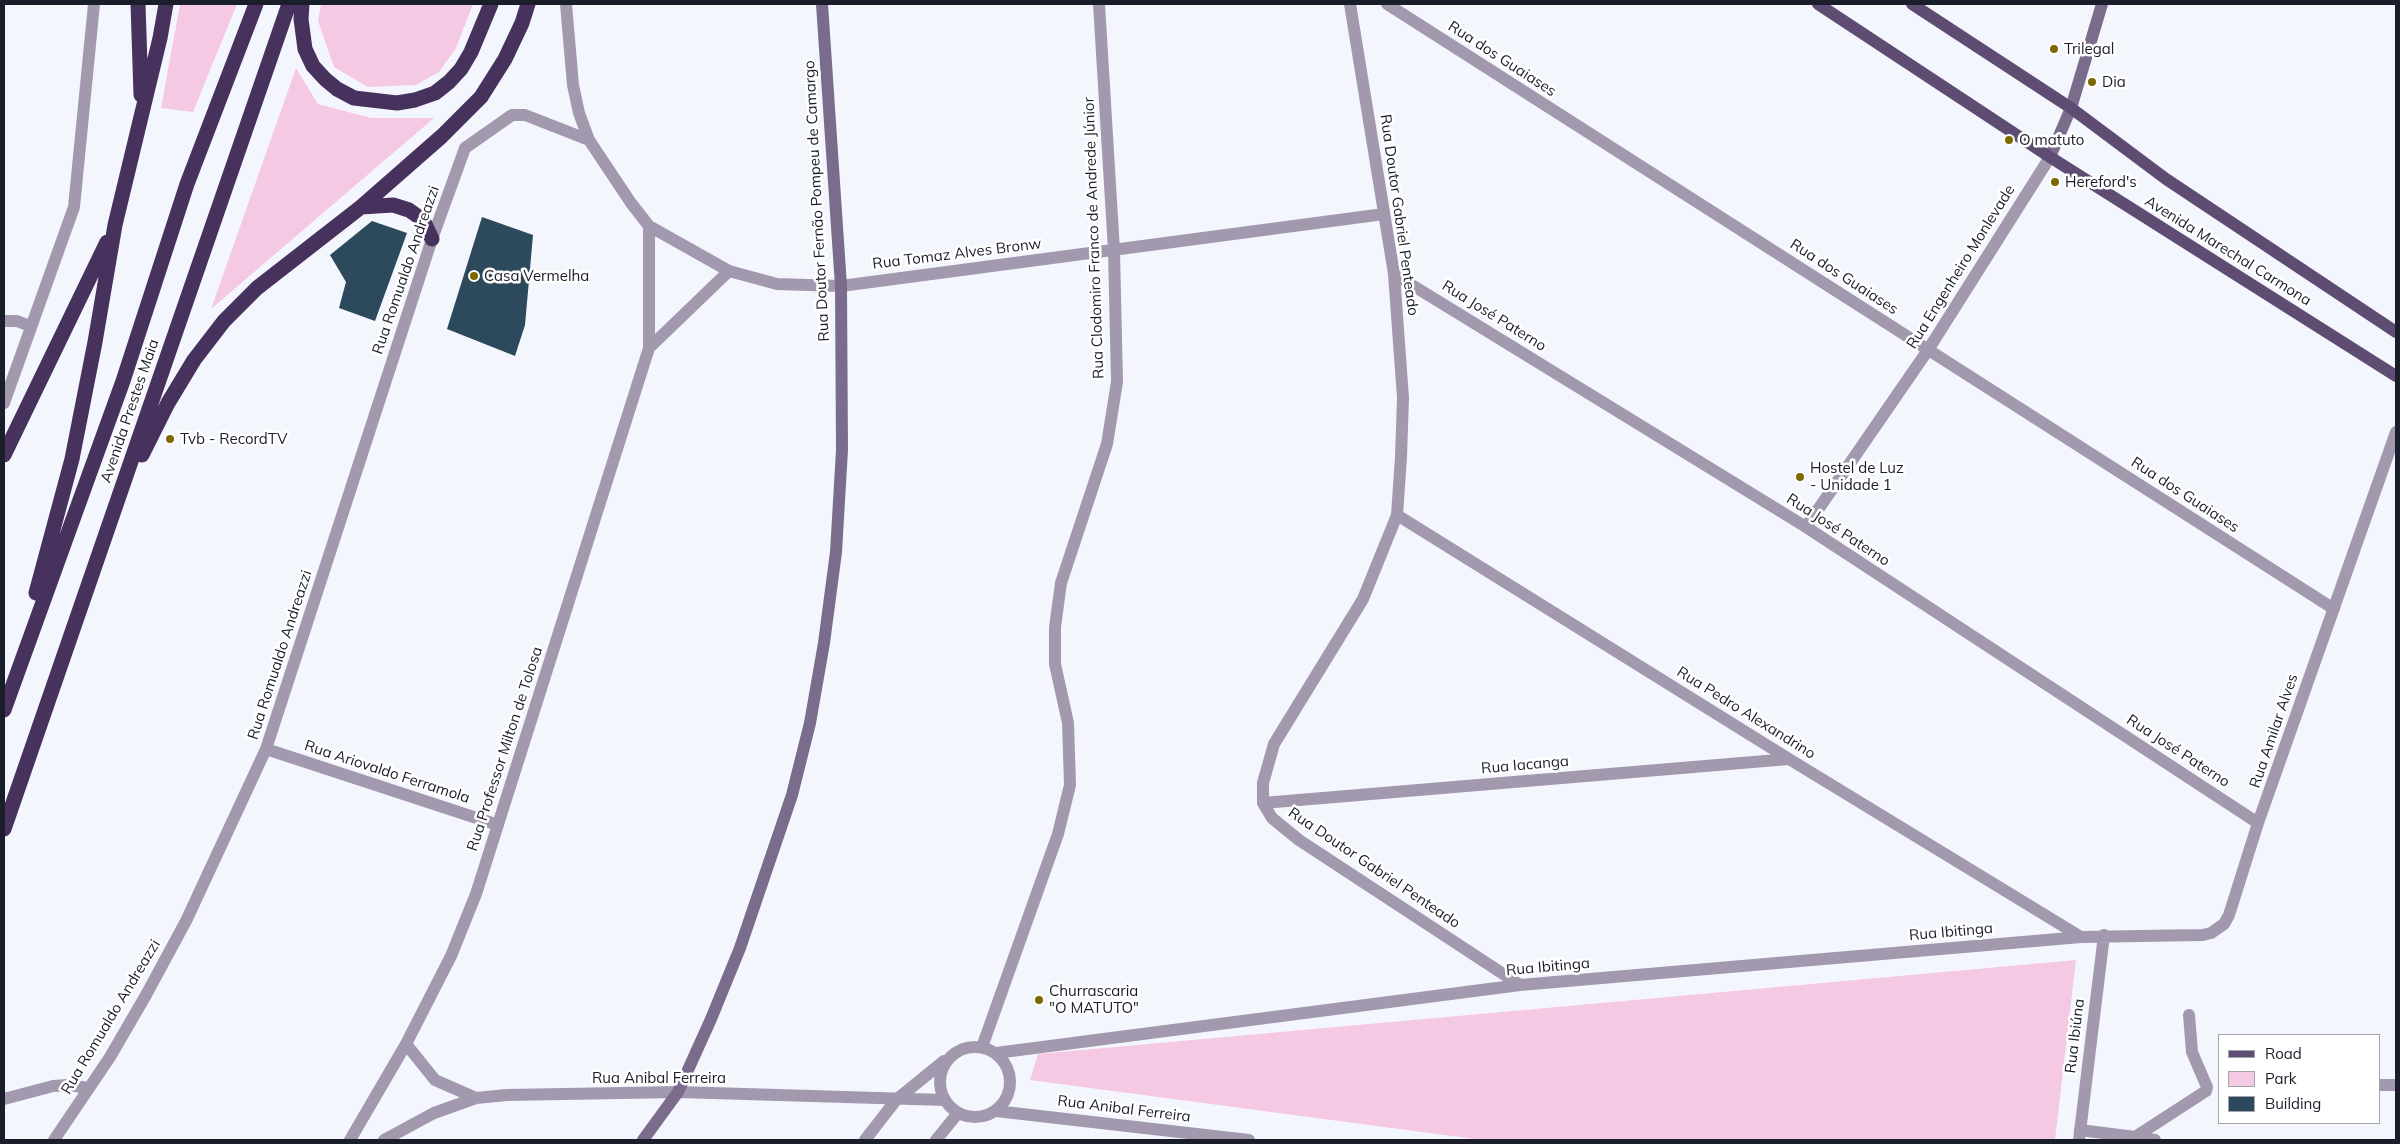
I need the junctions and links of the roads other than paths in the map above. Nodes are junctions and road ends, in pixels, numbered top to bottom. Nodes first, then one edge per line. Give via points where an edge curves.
1 (94, 4) edge
2 (138, 4) edge
3 (166, 4) edge
4 (256, 4) edge
5 (289, 4) edge
6 (302, 4) edge
7 (491, 4) edge
8 (528, 4) edge
9 (566, 4) edge
10 (822, 4) edge
11 (1099, 4) edge
12 (1350, 4) edge
13 (1387, 4) edge
14 (1818, 4) edge
15 (1912, 4) edge
16 (2102, 4) edge
17 (2071, 108) junction
18 (141, 119) junction
19 (589, 140) junction
20 (2050, 156) junction
21 (361, 207) junction
22 (1384, 214) junction
23 (115, 225) junction
24 (650, 226) junction
25 (432, 239) junction
26 (1114, 250) junction
27 (729, 272) junction
28 (1394, 274) junction
29 (841, 286) junction
30 (4, 321) edge
31 (30, 326) junction
32 (2396, 332) edge
33 (649, 348) junction
34 (1928, 350) junction
35 (2396, 376) edge
36 (4, 404) edge
37 (2396, 432) edge
38 (4, 455) edge
39 (114, 511) junction
40 (1396, 515) junction
41 (1806, 528) junction
42 (2334, 609) junction
43 (13, 684) junction
44 (4, 710) edge
45 (266, 749) junction
46 (1789, 759) junction
47 (1263, 803) junction
48 (2258, 823) junction
49 (498, 825) junction
50 (4, 828) edge
51 (2104, 935) junction
52 (2081, 936) junction
53 (1520, 985) junction
54 (2189, 1015) dead end
55 (406, 1044) junction
56 (982, 1047) junction
57 (996, 1053) junction
58 (949, 1057) junction
59 (2380, 1085) edge
60 (2396, 1085) edge
61 (2213, 1087) edge
62 (89, 1088) junction
63 (678, 1092) junction
64 (476, 1098) junction
65 (4, 1099) edge
66 (896, 1100) junction
67 (944, 1100) junction
68 (996, 1111) junction
69 (958, 1113) junction
70 (2079, 1135) edge
71 (2135, 1137) junction
72 (54, 1140) edge
73 (350, 1140) edge
74 (384, 1140) edge
75 (643, 1140) edge
76 (865, 1140) edge
77 (936, 1140) edge
78 (1249, 1140) edge
79 (2155, 1140) edge

1 - 31 street via 74,207
2 - 18 highway
3 - 18 highway
4 - 43 highway, Avenida Prestes Maia via 187,184 123,381
5 - 39 highway, Avenida Prestes Maia
6 - 7 highway via 306,49 313,66 325,79 354,98 397,103 435,93 449,82 461,69
8 - 21 highway via 505,59 481,97
9 - 19 street, Rua Tomaz Alves Bronw via 573,85
10 - 29 street, Rua Doutor Fernão Pompeu de Camargo
11 - 26 street, Rua Clodomiro Franco de Andrede Júnior
12 - 22 street, Rua Doutor Gabriel Penteado
13 - 34 street, Rua dos Guaiases
14 - 20 main road, Avenida Marechal Carmona
15 - 17 main road, Avenida Marechal Carmona
16 - 17 street, Rua Engenheiro Monlevade
17 - 20 street, Rua Engenheiro Monlevade
17 - 32 main road, Avenida Marechal Carmona via 2166,179
18 - 23 highway
19 - 24 street, Rua Tomaz Alves Bronw
19 - 25 street, Rua Romualdo Andreazzi via 525,114 512,115 465,148
20 - 34 street, Rua Engenheiro Monlevade
20 - 35 main road, Avenida Marechal Carmona
21 - 25 highway via 393,205 409,210 422,220
21 - 39 highway via 257,288 224,321 194,360 168,403
22 - 26 street, Rua Tomaz Alves Bronw
22 - 28 street, Rua Doutor Gabriel Penteado
23 - 38 highway
23 - 43 highway via 72,459
24 - 27 street, Rua Tomaz Alves Bronw
24 - 33 street, Rua Professor Milton de Tolosa
25 - 45 street, Rua Romualdo Andreazzi
26 - 29 street, Rua Tomaz Alves Bronw
26 - 56 street, Rua Clodomiro Franco de Andrede Júnior via 1117,382 1113,415 1108,444 1061,583 1055,627 1055,664 1068,723 1070,785 1058,834
27 - 29 street, Rua Tomaz Alves Bronw via 776,284
27 - 33 street, Rua Professor Milton de Tolosa
28 - 40 street, Rua Doutor Gabriel Penteado via 1403,398 1402,457
28 - 41 street, Rua José Paterno
29 - 63 street, Rua Doutor Fernão Pompeu de Camargo via 842,450 836,552 810,723 792,795 749,923
30 - 31 street
31 - 36 street
33 - 49 street, Rua Professor Milton de Tolosa
34 - 41 street, Rua Engenheiro Monlevade
34 - 42 street, Rua dos Guaiases
37 - 42 street, Rua Amilar Alves
39 - 50 highway, Avenida Prestes Maia
40 - 46 street, Rua Pedro Alexandrino
40 - 47 street, Rua Doutor Gabriel Penteado via 1363,599 1274,744 1264,783
41 - 48 street, Rua José Paterno
42 - 48 street, Rua Amilar Alves
43 - 44 highway, Avenida Prestes Maia
45 - 49 street, Rua Ariovaldo Ferramola
45 - 62 street, Rua Romualdo Andreazzi via 186,921 142,1002
46 - 47 street, Rua Iacanga
46 - 52 street, Rua Pedro Alexandrino
47 - 53 street, Rua Doutor Gabriel Penteado via 1272,818 1299,840
48 - 51 street, Rua Amilar Alves via 2229,915 2217,930 2204,936
49 - 55 street, Rua Professor Milton de Tolosa via 476,894 451,956
51 - 52 street, Rua Ibitinga
51 - 70 street, Rua Ibiúna
52 - 53 street, Rua Ibitinga
53 - 57 street, Rua Ibitinga
54 - 61 street via 2192,1052
55 - 64 street via 435,1080
55 - 73 street, Rua Professor Milton de Tolosa
56 - 57 street
56 - 58 street via 970,1046
57 - 68 street via 1009,1071 1011,1082 1004,1103
58 - 66 street
58 - 67 street via 939,1078
59 - 60 street
61 - 71 street
62 - 65 street via 53,1086
62 - 72 street, Rua Romualdo Andreazzi
63 - 64 street, Rua Anibal Ferreira
63 - 66 street, Rua Anibal Ferreira
63 - 75 street, Rua Doutor Fernão Pompeu de Camargo
64 - 74 street, Rua Anibal Ferreira via 434,1113
66 - 67 street, Rua Anibal Ferreira
66 - 76 street
67 - 69 street
68 - 69 street, Rua Anibal Ferreira via 977,1117
68 - 78 street, Rua Anibal Ferreira
69 - 77 street
70 - 71 street
71 - 79 street

